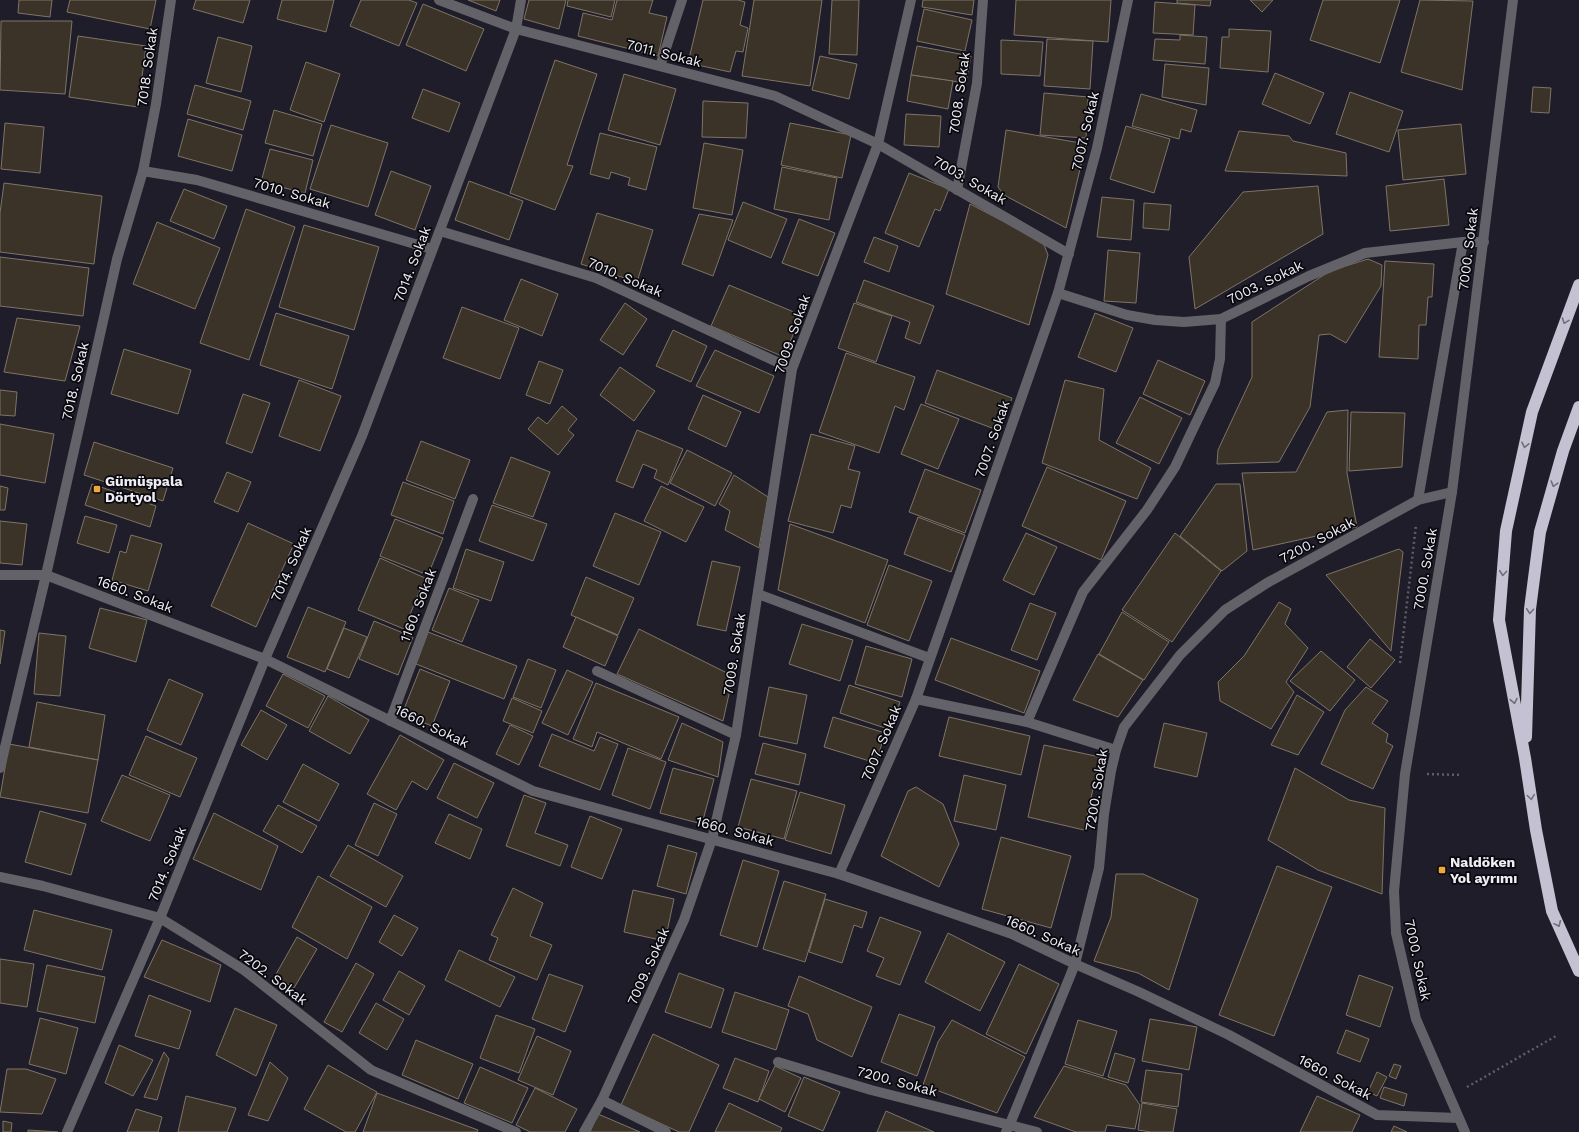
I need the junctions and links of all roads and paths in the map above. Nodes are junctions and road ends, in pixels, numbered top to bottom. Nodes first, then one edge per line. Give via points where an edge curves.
1 (171, 0) edge
2 (439, 0) edge
3 (521, 0) edge
4 (682, 0) edge
5 (911, 0) edge
6 (983, 0) edge
7 (1128, 0) edge
8 (1513, 0) edge
9 (516, 29) junction
10 (660, 66) junction
11 (878, 144) junction
12 (143, 171) junction
13 (957, 190) junction
14 (440, 231) junction
15 (1463, 242) junction
16 (1484, 242) junction
17 (432, 249) junction
18 (1069, 254) junction
19 (1579, 285) edge
20 (1058, 293) junction
21 (1221, 319) junction
22 (792, 369) junction
23 (1579, 407) edge
24 (1452, 492) junction
25 (473, 499) dead end
26 (1418, 500) junction
27 (0, 575) edge
28 (46, 575) junction
29 (758, 594) junction
30 (929, 658) junction
31 (265, 659) junction
32 (1399, 671) dead end
33 (597, 672) dead end
34 (916, 698) junction
35 (390, 721) junction
36 (1027, 722) junction
37 (736, 735) junction
38 (1116, 750) junction
39 (1525, 758) junction
40 (0, 768) edge
41 (1424, 774) dead end
42 (1462, 775) dead end
43 (712, 839) junction
44 (839, 874) junction
45 (0, 877) edge
46 (160, 918) junction
47 (1075, 964) junction
48 (1579, 972) edge
49 (1556, 1036) dead end
50 (778, 1062) dead end
51 (1449, 1097) junction
52 (602, 1100) junction
53 (1458, 1118) junction
54 (1008, 1128) edge
55 (67, 1132) edge
56 (516, 1132) edge
57 (584, 1132) edge
58 (666, 1132) edge
59 (1037, 1132) edge
60 (1465, 1132) edge

1 - 12 street, 7018. Sokak via 156,104
2 - 9 street, 7011. Sokak
3 - 9 street, 7014. Sokak
4 - 10 street
5 - 11 street, 7009. Sokak
6 - 13 street, 7008. Sokak via 977,83
7 - 18 street, 7007. Sokak via 1097,148
8 - 16 street, 7000. Sokak
9 - 10 street, 7011. Sokak
9 - 14 street, 7014. Sokak
10 - 11 street, 7011. Sokak via 775,96
11 - 13 street, 7003. Sokak
11 - 22 street, 7009. Sokak
12 - 17 street, 7010. Sokak via 197,180
12 - 28 street, 7018. Sokak via 117,259
13 - 18 street, 7003. Sokak
14 - 17 street, 7014. Sokak
14 - 22 street, 7010. Sokak via 596,278
15 - 16 street, 7003. Sokak
15 - 21 street, 7003. Sokak via 1365,252
15 - 26 street
16 - 24 street, 7000. Sokak
17 - 31 street, 7014. Sokak via 362,436
18 - 20 street, 7007. Sokak
19 -> 39 highway via 1532,412 1506,531 1499,620
20 - 21 street, 7003. Sokak via 1127,315 1155,320 1184,322
20 - 30 street, 7007. Sokak
21 - 36 street via 1220,358 1214,383 1175,467 1147,510 1083,592
22 - 29 street, 7009. Sokak
23 -> 39 highway via 1563,451 1540,532 1530,609
24 - 26 street, 7200. Sokak
24 - 51 street, 7000. Sokak via 1405,774 1394,891 1396,933 1416,1019
25 - 35 street, 1160. Sokak
26 - 32 path
26 - 38 street, 7200. Sokak via 1267,583 1225,610 1180,655 1124,727
27 - 28 street, 1660. Sokak
28 - 31 street, 1660. Sokak
28 - 40 street, 7018. Sokak
29 - 30 street
29 - 37 street, 7009. Sokak
30 - 34 street, 7007. Sokak
31 - 35 street, 1660. Sokak
31 - 46 street, 7014. Sokak
33 - 37 street
34 - 36 street
34 - 44 street, 7007. Sokak
35 - 43 street, 1660. Sokak via 533,791
36 - 38 street
37 - 43 street, 7009. Sokak
38 - 47 street, 7200. Sokak via 1104,814 1099,868
39 -> 48 highway via 1552,911
41 - 42 path
43 - 44 street, 1660. Sokak
43 - 52 street, 7009. Sokak via 684,920
44 - 47 street, 1660. Sokak via 1012,934
45 - 46 street, 7202. Sokak
46 - 55 street, 7014. Sokak
46 - 56 street, 7202. Sokak via 244,970 371,1070
47 - 53 street, 1660. Sokak via 1228,1035 1377,1115
47 - 54 street, 7200. Sokak
49 - 51 path
50 - 54 street, 7200. Sokak
51 - 53 street, 7000. Sokak
52 - 57 street, 7009. Sokak
52 - 58 street
53 - 60 street, 7000. Sokak
54 - 59 street, 7200. Sokak

